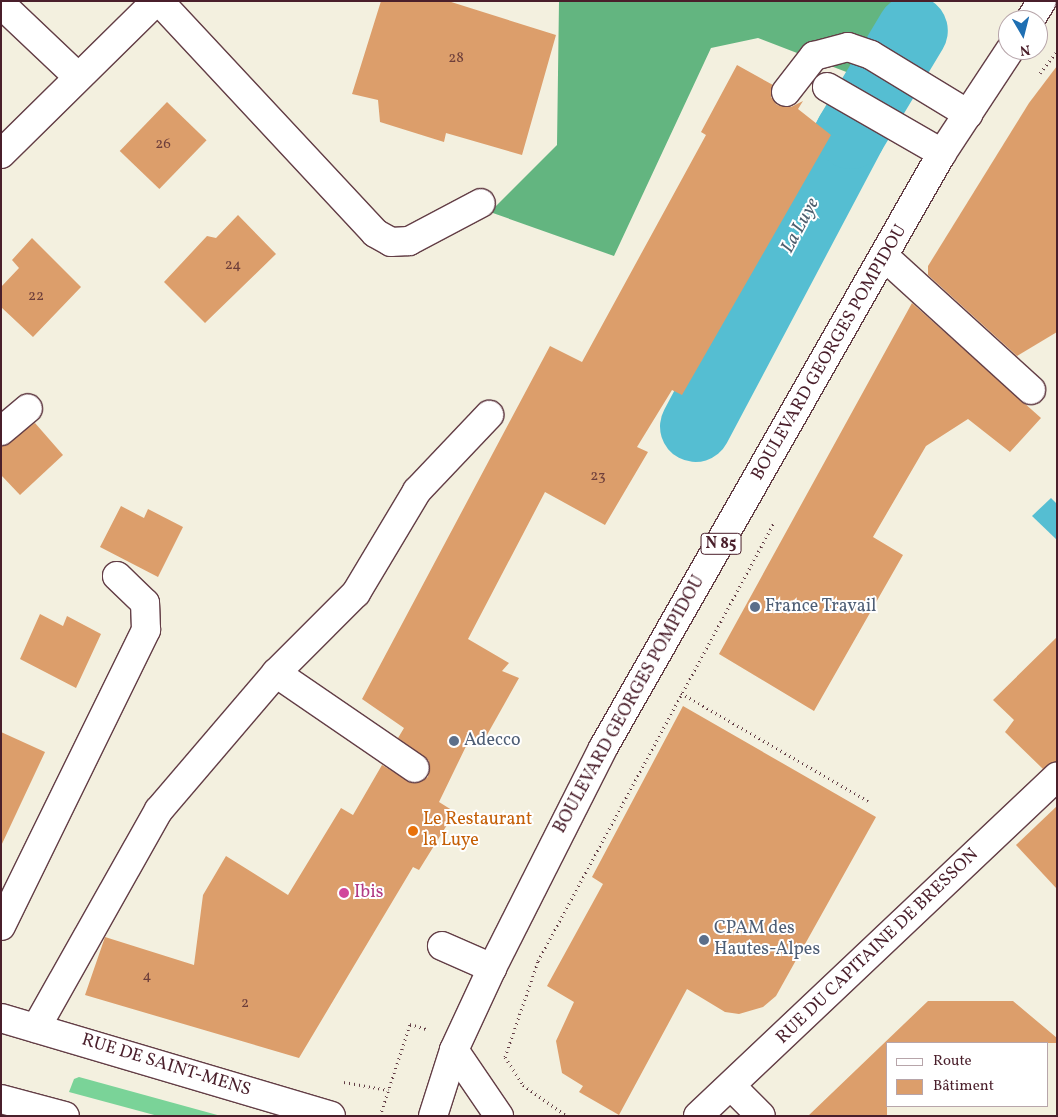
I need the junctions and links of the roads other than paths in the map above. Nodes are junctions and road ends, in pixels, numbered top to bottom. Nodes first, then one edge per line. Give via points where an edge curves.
1 (157, 1) edge
2 (1, 4) edge
3 (1003, 60) edge
4 (78, 77) junction
5 (834, 91) dead end
6 (786, 92) dead end
7 (968, 114) junction
8 (1, 154) edge
9 (942, 154) junction
10 (481, 203) dead end
11 (886, 258) junction
12 (1031, 390) dead end
13 (28, 408) dead end
14 (489, 415) dead end
15 (1, 431) edge
16 (117, 576) dead end
17 (276, 673) junction
18 (415, 768) dead end
19 (1049, 785) edge
20 (1, 926) edge
21 (442, 946) dead end
22 (492, 968) junction
23 (1, 1018) edge
24 (36, 1028) junction
25 (457, 1045) junction
26 (731, 1086) junction
27 (1, 1098) edge
28 (65, 1116) edge
29 (331, 1116) edge
30 (433, 1116) edge
31 (499, 1116) edge
32 (698, 1116) edge
33 (761, 1116) edge

1 - 4 street
1 - 10 street via 375,232 391,242 409,241
2 - 4 street
3 - 7 street, BOULEVARD GEORGES POMPIDOU / N 85
4 - 8 street
5 - 9 street
6 - 7 street via 814,56 848,47 871,55
7 - 9 street, BOULEVARD GEORGES POMPIDOU / N 85
9 - 11 street, BOULEVARD GEORGES POMPIDOU / N 85
11 - 12 street
11 - 22 street, BOULEVARD GEORGES POMPIDOU / N 85 via 603,748
13 - 15 street
14 - 17 street via 417,491 356,593
16 - 20 street via 145,603 146,630
17 - 18 street
17 - 24 street via 145,830
19 - 26 street, RUE DU CAPITAINE DE BRESSON
21 - 22 street
22 - 25 street, BOULEVARD GEORGES POMPIDOU / N 85
23 - 24 street, RUE DE SAINT-MENS
24 - 29 street, RUE DE SAINT-MENS
25 - 30 street, BOULEVARD GEORGES POMPIDOU / N 85
25 - 31 street
26 - 32 street, RUE DU CAPITAINE DE BRESSON
26 - 33 street
27 - 28 street

